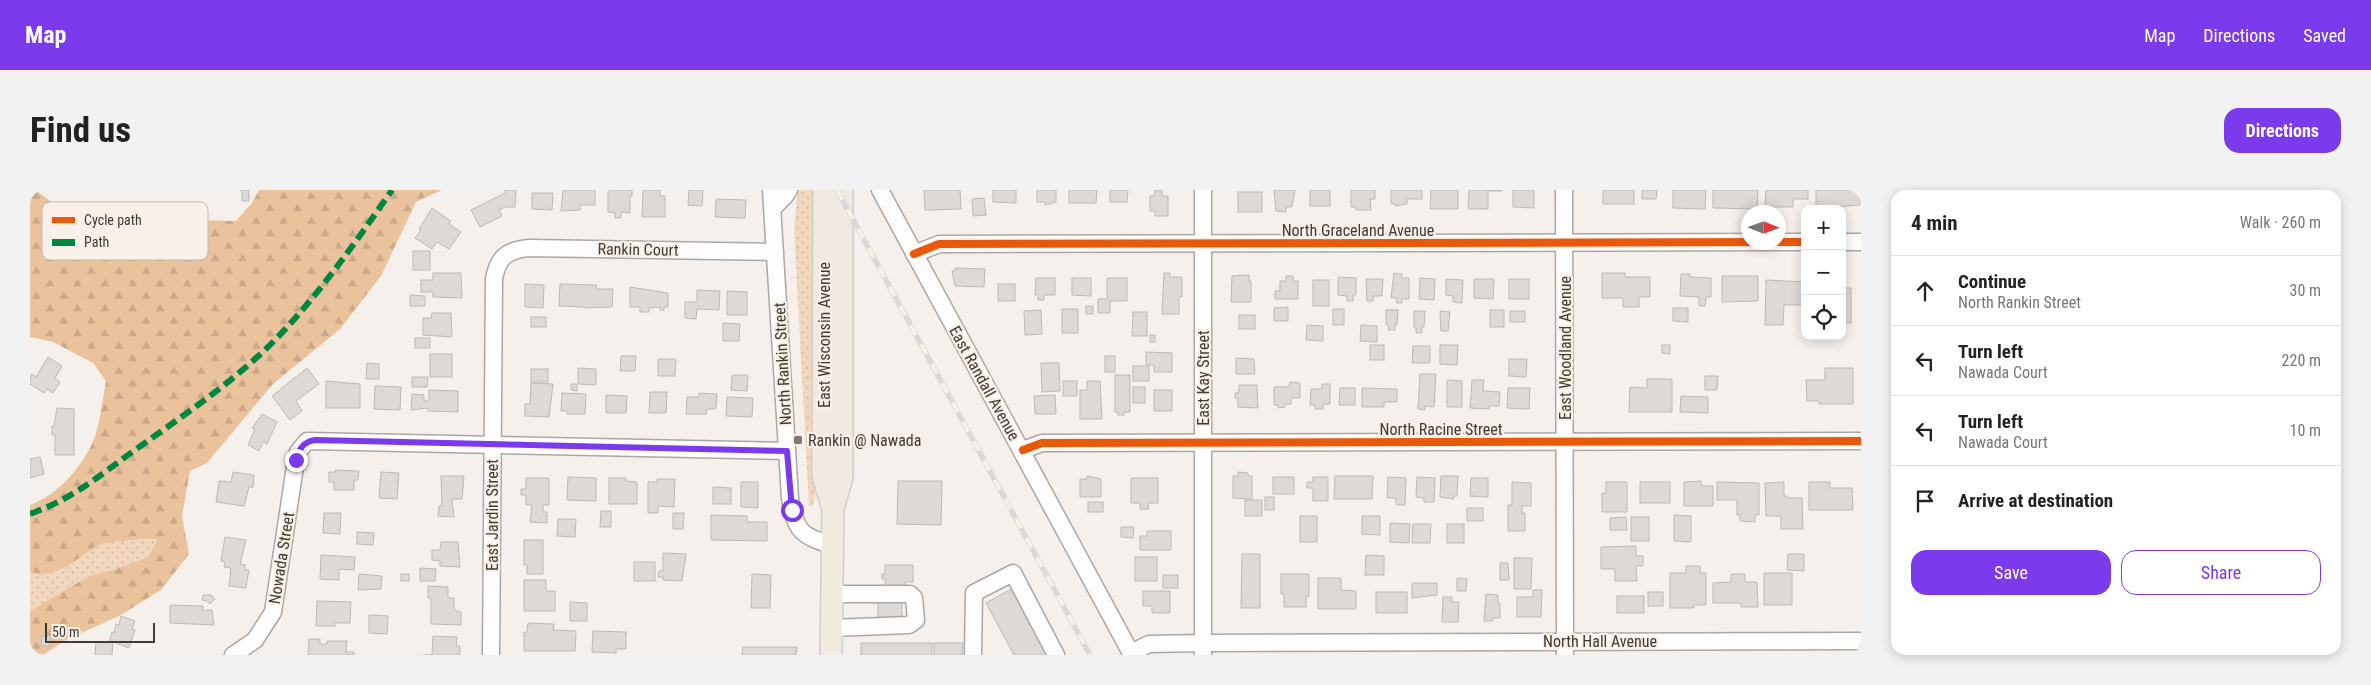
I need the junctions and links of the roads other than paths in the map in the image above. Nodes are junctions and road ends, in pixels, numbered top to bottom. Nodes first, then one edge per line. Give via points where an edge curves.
1 (771, 190) edge
2 (789, 190) edge
3 (824, 190) edge
4 (842, 190) edge
5 (880, 190) edge
6 (1203, 190) edge
7 (1564, 190) edge
8 (773, 208) junction
9 (1801, 242) edge
10 (1846, 242) edge
11 (1861, 242) edge
12 (1203, 244) junction
13 (1564, 244) junction
14 (775, 252) junction
15 (914, 254) junction
16 (503, 257) joint
17 (1861, 441) edge
18 (1203, 443) junction
19 (1565, 443) junction
20 (492, 445) junction
21 (1023, 450) junction
22 (787, 451) junction
23 (833, 510) junction
24 (832, 546) junction
25 (832, 594) junction
26 (832, 628) junction
27 (973, 635) junction
28 (1861, 641) edge
29 (1565, 648) edge
30 (1203, 649) edge
31 (1131, 654) edge
32 (233, 655) edge
33 (491, 655) edge
34 (832, 655) edge
35 (973, 655) edge
36 (985, 655) edge
37 (1056, 655) edge

1 - 8 street, North Rankin Street
2 - 8 street
3 - 23 main road, East Wisconsin Avenue via 823,476
4 - 23 main road, East Wisconsin Avenue via 842,478
5 - 15 street, East Randall Avenue
6 - 12 street, East Kay Street
7 - 13 street, East Woodland Avenue
8 - 14 street, North Rankin Street
9 - 13 street, North Graceland Avenue
10 - 11 street
12 - 13 street, North Graceland Avenue
12 - 15 street, North Graceland Avenue via 939,244
12 - 18 street, East Kay Street
13 - 19 street, East Woodland Avenue
14 - 16 street, Rankin Court via 529,248 515,249
14 - 22 street, North Rankin Street
15 - 21 street, East Randall Avenue
16 - 20 street, East Jardin Street via 494,279
17 - 19 street, North Racine Street
18 - 19 street, North Racine Street
18 - 21 street, North Racine Street via 1042,443
18 - 30 street, East Kay Street
19 - 29 street, East Woodland Avenue
20 - 22 street
20 - 32 street, Nowada Street via 307,441 296,460 274,612 256,640
20 - 33 street, East Jardin Street
21 - 31 street, East Randall Avenue
22 - 24 street, North Rankin Street via 790,498 796,522 805,536
23 - 24 main road, East Wisconsin Avenue
24 - 25 main road, East Wisconsin Avenue
25 - 26 main road, East Wisconsin Avenue
25 - 26 street via 910,594 916,602 916,620 909,624
26 - 34 main road, East Wisconsin Avenue
27 - 35 street
27 - 36 street
27 - 37 street via 974,594 1013,573
28 - 29 street, North Hall Avenue
29 - 30 street, North Hall Avenue
30 - 31 street, North Hall Avenue via 1149,644

